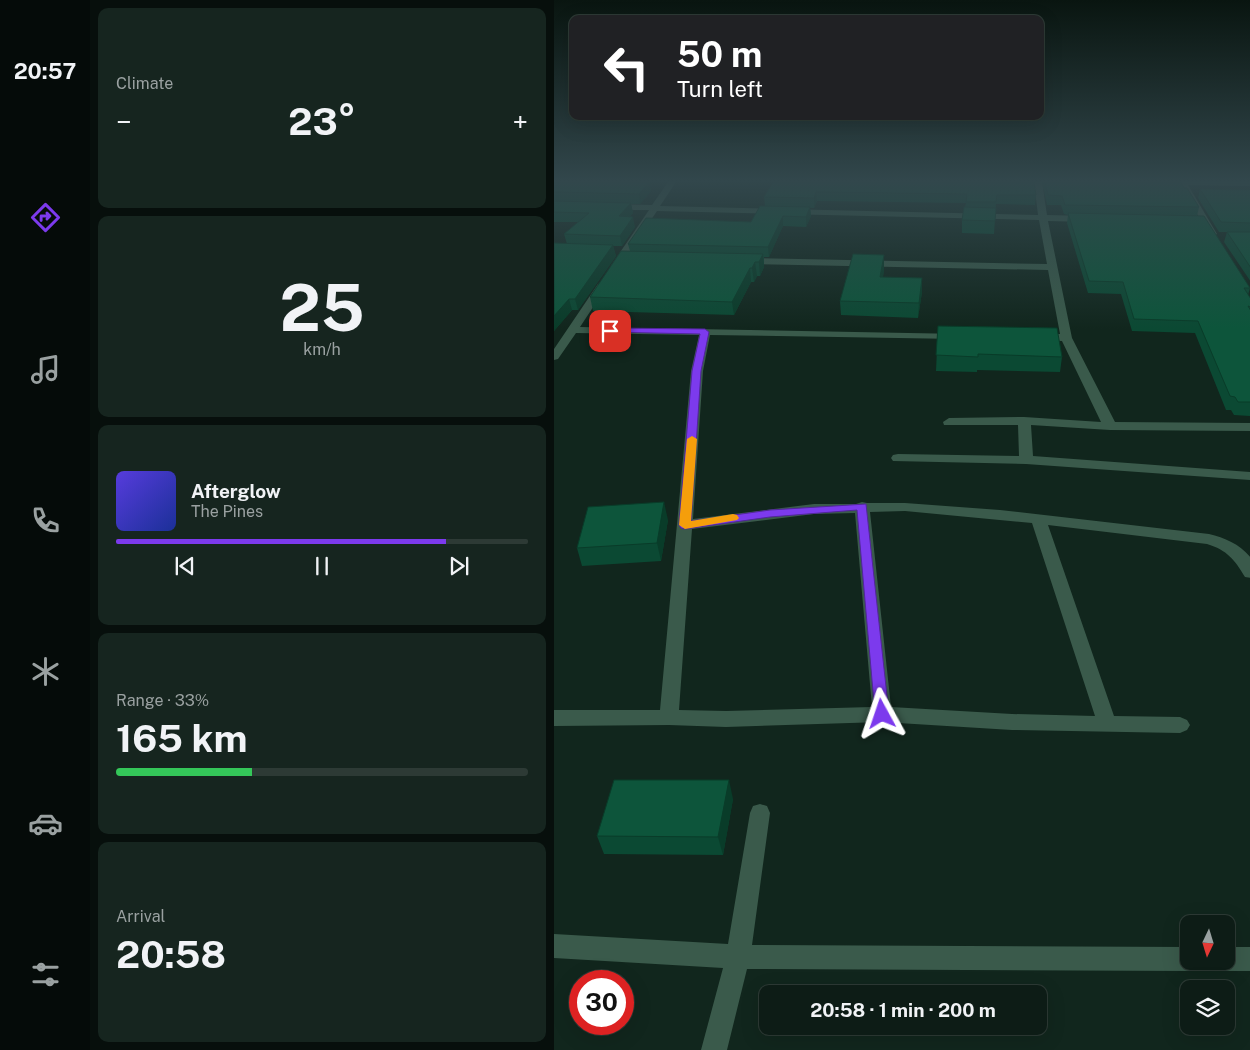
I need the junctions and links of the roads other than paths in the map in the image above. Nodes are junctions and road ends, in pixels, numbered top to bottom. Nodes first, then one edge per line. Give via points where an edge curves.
1 (639, 231) edge
2 (1046, 231) edge
3 (1210, 231) edge
4 (1219, 240) edge
5 (739, 261) edge
6 (1053, 267) junction
7 (572, 330) junction
8 (705, 332) junction
9 (968, 336) edge
10 (1027, 337) edge
11 (1066, 338) junction
12 (554, 357) edge
13 (1024, 421) junction
14 (949, 422) dead end
15 (1110, 426) junction
16 (1250, 427) edge
17 (898, 458) dead end
18 (1026, 460) junction
19 (1250, 476) edge
20 (862, 506) junction
21 (1038, 519) junction
22 (685, 525) junction
23 (1250, 573) edge
24 (882, 714) junction
25 (669, 717) junction
26 (554, 718) edge
27 (1108, 725) junction
28 (1180, 725) dead end
29 (760, 813) dead end
30 (554, 946) edge
31 (738, 957) junction
32 (1180, 959) edge
33 (1235, 959) edge
34 (1250, 959) edge
35 (714, 1050) edge

1 - 7 street
2 - 6 street
3 - 4 street
5 - 6 street
6 - 11 street
7 - 8 street
7 - 12 street
8 - 9 street
8 - 22 street via 697,371
10 - 11 street
11 - 15 street
13 - 14 street
13 - 15 street
13 - 18 street
15 - 16 street
17 - 18 street
18 - 19 street
20 - 21 street via 940,509
20 - 22 street via 770,513
20 - 24 street
21 - 23 street via 1209,538 1242,556
21 - 27 street
22 - 25 street
24 - 25 street via 776,719
24 - 27 street
25 - 26 street
27 - 28 street
29 - 31 street
30 - 31 street
31 - 32 street
31 - 35 street
33 - 34 street

